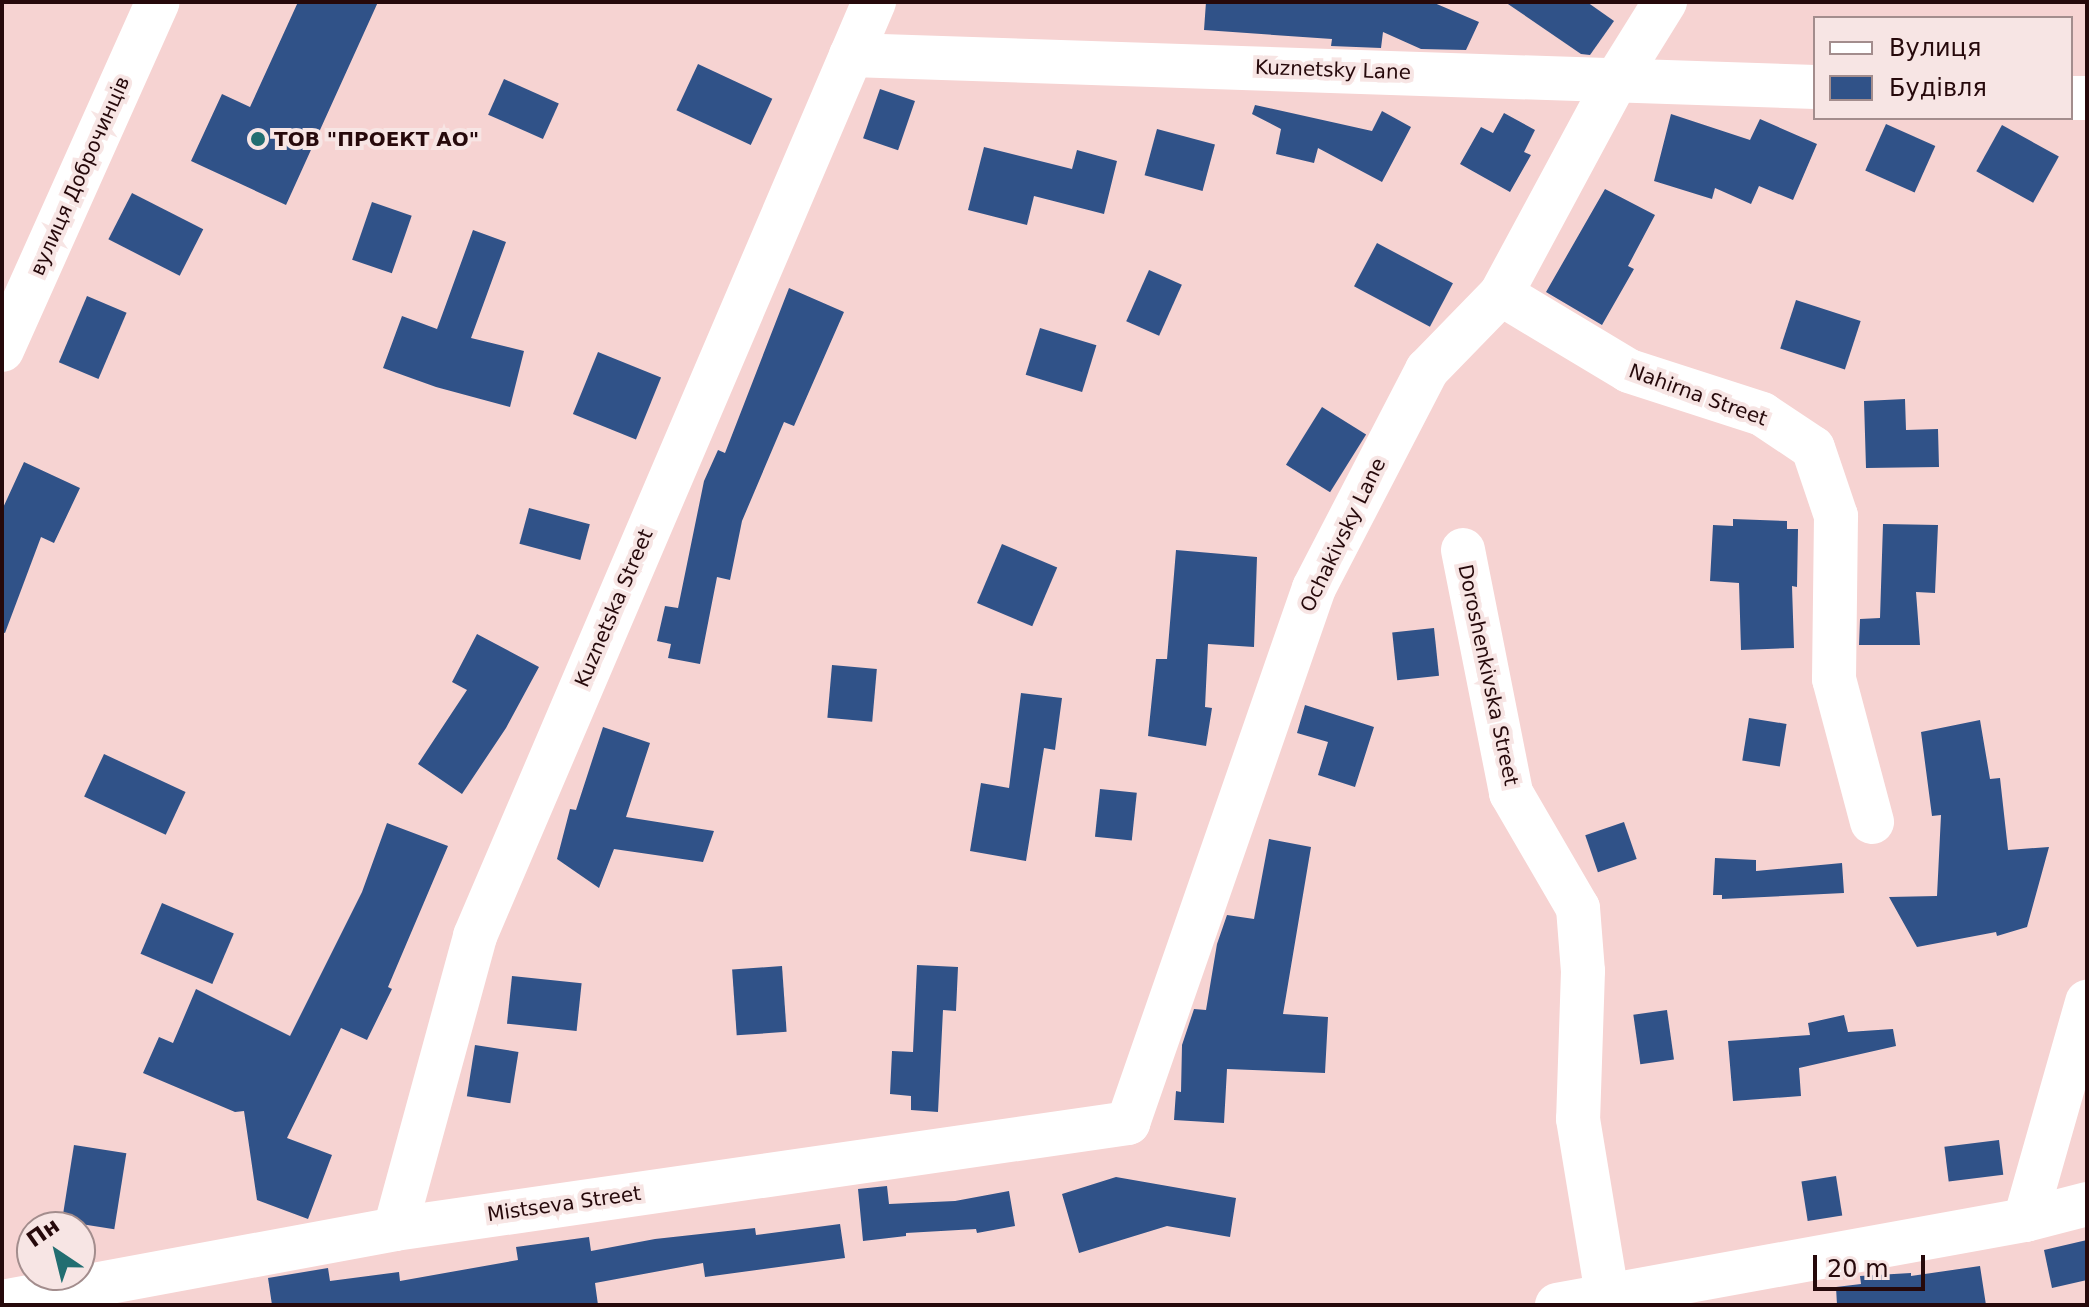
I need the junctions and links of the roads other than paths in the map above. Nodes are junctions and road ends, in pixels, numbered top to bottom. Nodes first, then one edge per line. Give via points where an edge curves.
1 (158, 2) edge
2 (874, 2) edge
3 (1665, 2) edge
4 (851, 55) junction
5 (1617, 79) junction
6 (1813, 87) edge
7 (1501, 294) junction
8 (2, 350) edge
9 (1463, 550) dead end
10 (1872, 822) dead end
11 (2087, 1002) edge
12 (1128, 1123) joint
13 (2087, 1204) edge
14 (2025, 1220) junction
15 (395, 1229) junction
16 (1610, 1300) edge
17 (2, 1302) edge
18 (1557, 1305) edge

1 - 8 street, вулиця Доброчинців
2 - 4 street, Kuznetska Street
3 - 5 street, Ochakivsky Lane
4 - 5 street, Kuznetsky Lane
4 - 15 street, Kuznetska Street via 475,936
5 - 6 street, Kuznetsky Lane
5 - 7 street, Ochakivsky Lane
7 - 10 street, Nahirna Street via 1629,371 1762,414 1813,448 1836,516 1834,679
7 - 12 street, Ochakivsky Lane via 1427,370 1314,588
9 - 16 street, Doroshenkivska Street via 1511,793 1578,908 1583,971 1578,1119
11 - 14 street
12 - 15 street, Mistseva Street
13 - 14 street
14 - 16 street
15 - 17 street, Mistseva Street
16 - 18 street

